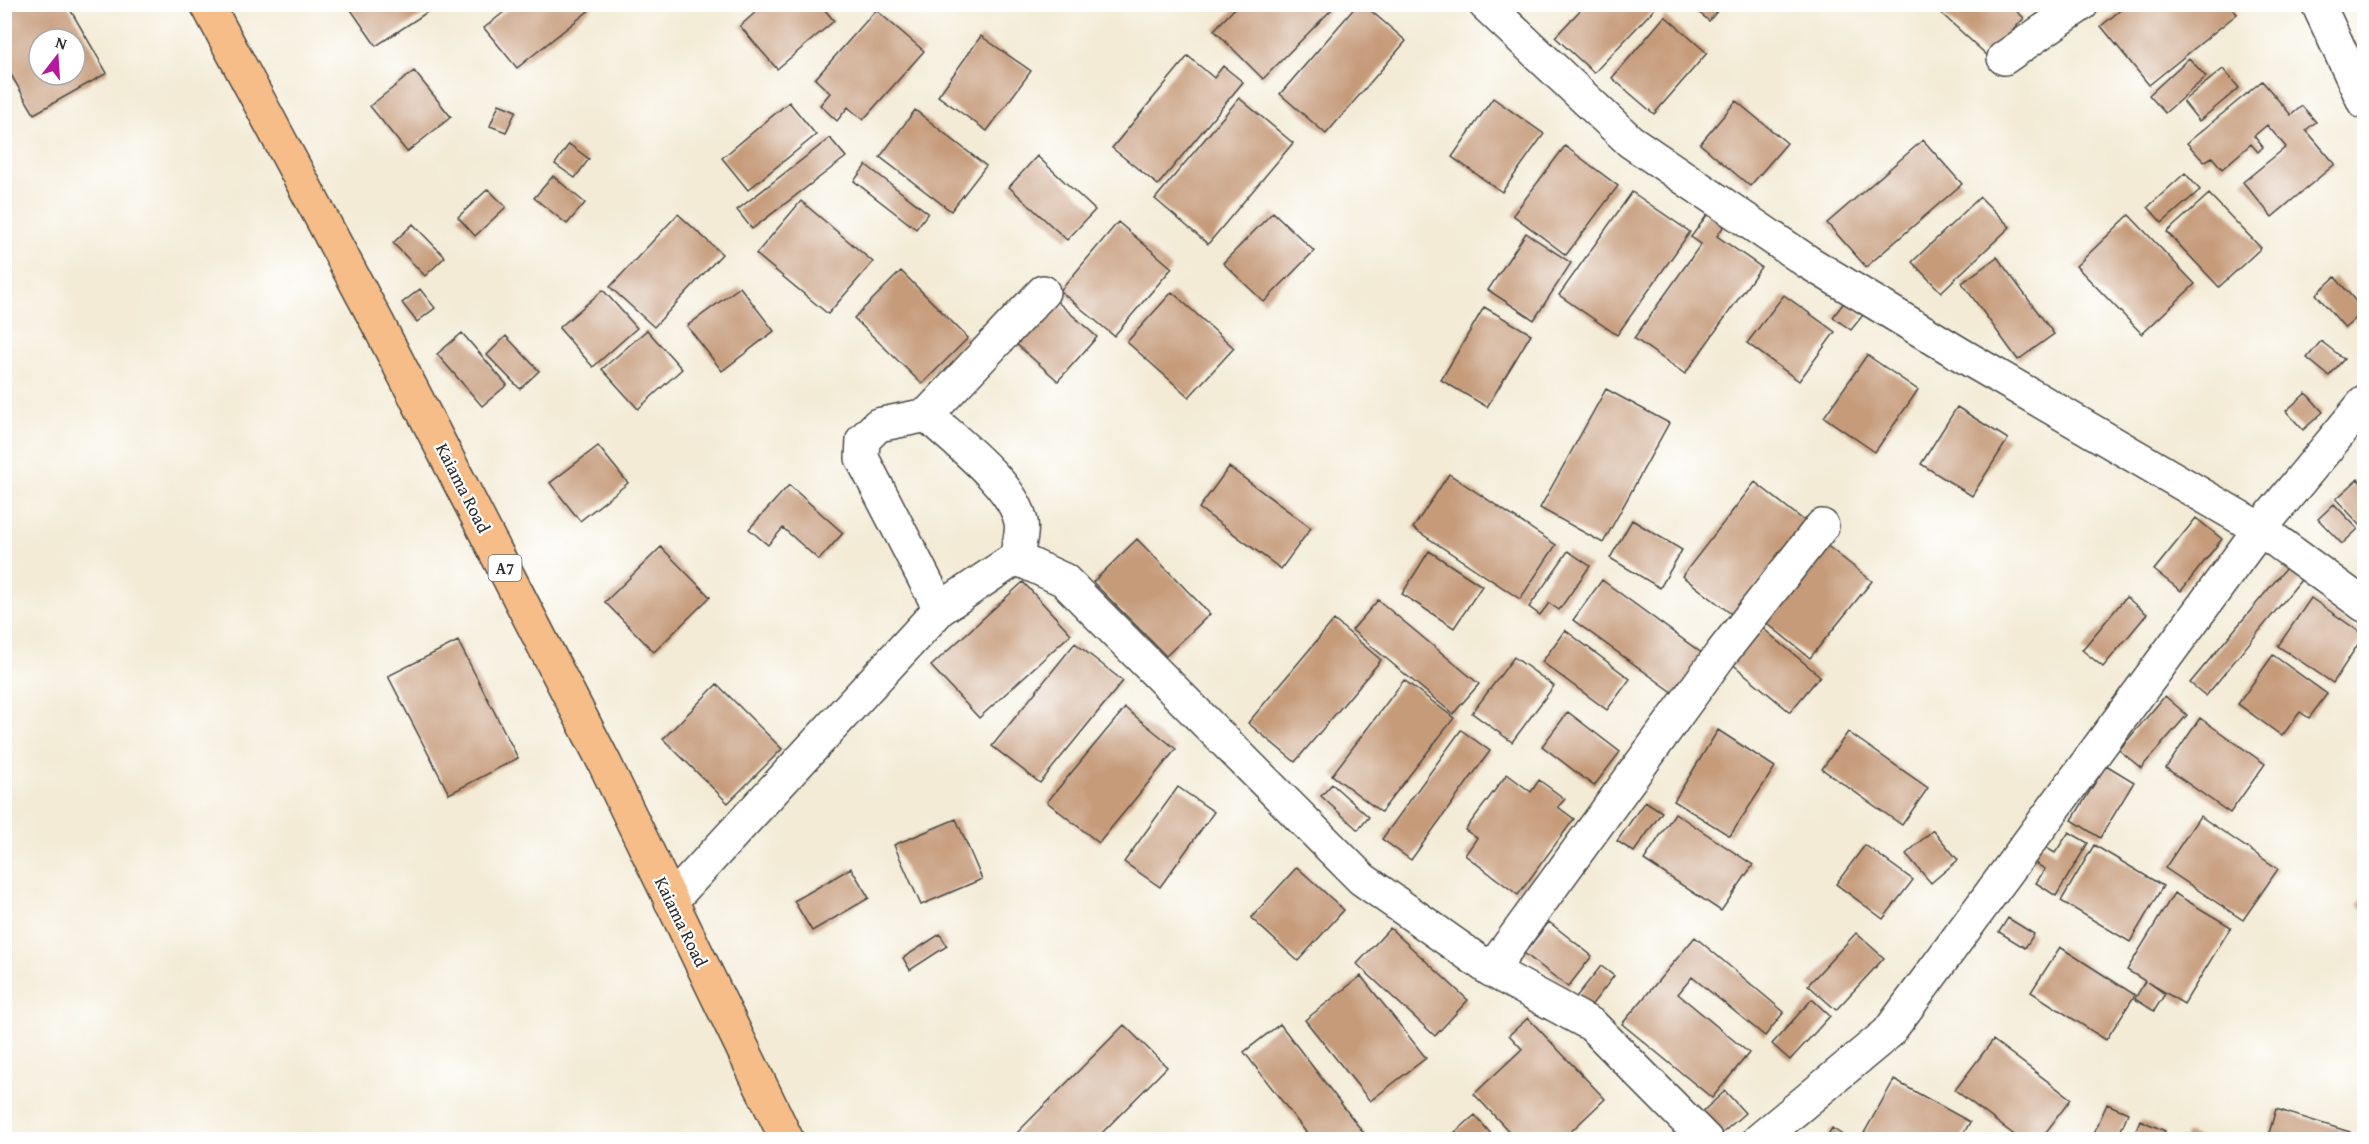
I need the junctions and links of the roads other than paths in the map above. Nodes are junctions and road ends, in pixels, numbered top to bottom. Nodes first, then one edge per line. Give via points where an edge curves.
1 (207, 4) edge
2 (1485, 4) edge
3 (2082, 4) edge
4 (2318, 4) edge
5 (2004, 58) dead end
6 (2364, 102) edge
7 (1043, 292) dead end
8 (2364, 403) edge
9 (927, 415) junction
10 (1822, 525) dead end
11 (2260, 529) junction
12 (1016, 558) junction
13 (2364, 605) edge
14 (940, 609) junction
15 (671, 901) junction
16 (1491, 970) junction
17 (787, 1140) edge
18 (1706, 1140) edge
19 (1759, 1140) edge

1 - 15 highway, Kaiama Road / A7 via 507,572
2 - 11 street via 1630,141 1798,256
3 - 5 street
4 - 6 street
7 - 9 street
8 - 11 street
9 - 12 street via 1007,491 1022,524
9 - 14 street via 878,425 863,440 862,458
10 - 16 street via 1721,654
11 - 13 street
11 - 19 street via 1888,1033
12 - 14 street
12 - 16 street via 1064,580 1362,879
14 - 15 street
15 - 17 highway, Kaiama Road / A7
16 - 18 street via 1592,1025

